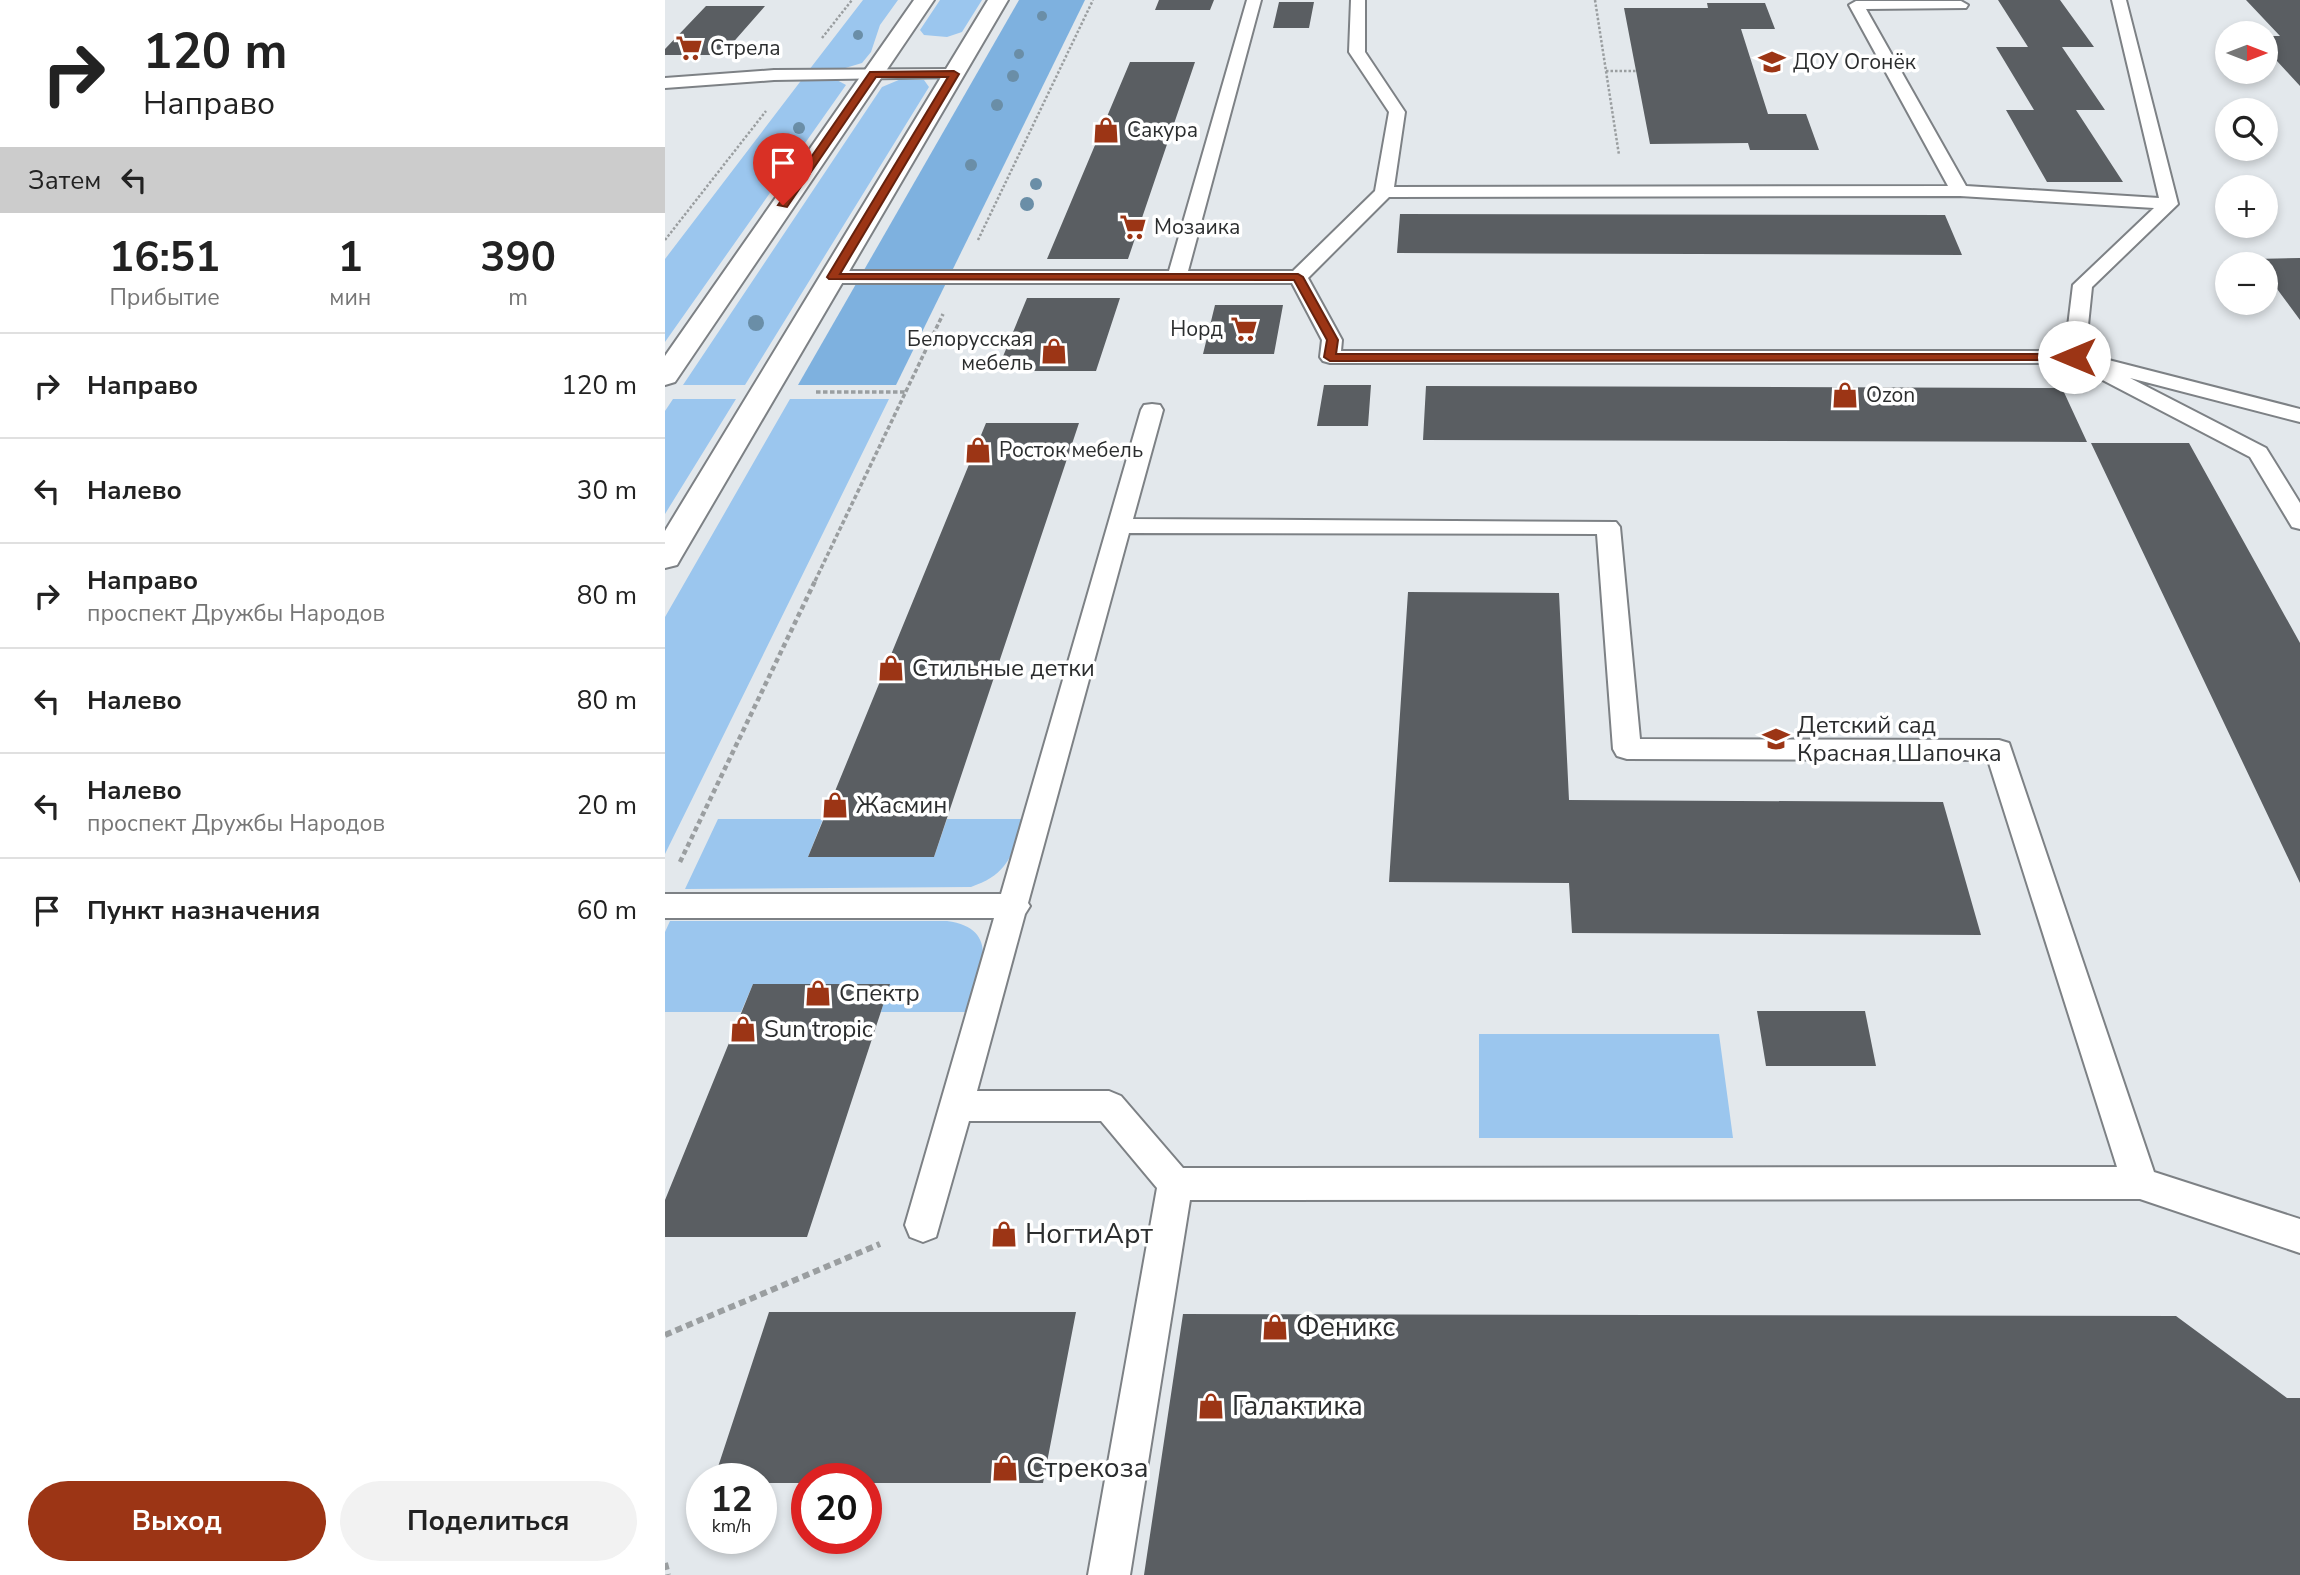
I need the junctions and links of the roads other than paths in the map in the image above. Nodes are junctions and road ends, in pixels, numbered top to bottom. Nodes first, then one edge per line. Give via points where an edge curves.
1 (924, 0) edge
2 (999, 0) edge
3 (1254, 0) edge
4 (1358, 0) edge
5 (2119, 0) edge
6 (1961, 5) dead end
7 (873, 74) junction
8 (954, 74) junction
9 (665, 83) edge
10 (1960, 191) junction
11 (1384, 192) junction
12 (2169, 204) junction
13 (833, 277) junction
14 (1177, 277) junction
15 (1298, 277) junction
16 (2074, 357) junction
17 (665, 376) edge
18 (1153, 410) dead end
19 (2300, 416) edge
20 (2300, 522) edge
21 (1120, 526) junction
22 (665, 558) edge
23 (1015, 905) junction
24 (665, 906) edge
25 (958, 1106) junction
26 (1175, 1184) junction
27 (2140, 1184) junction
28 (923, 1225) road end
29 (2300, 1236) edge
30 (1109, 1575) edge

1 - 7 street
2 - 8 street
3 - 14 lane
4 - 11 lane via 1357,52 1397,112
5 - 12 lane
6 - 10 lane via 1856,5
7 - 8 lane
7 - 9 lane
7 - 17 street
8 - 13 street
10 - 11 lane
10 - 12 lane
11 - 15 lane
12 - 16 lane via 2083,285
13 - 14 lane
13 - 22 street
14 - 15 lane
15 - 16 lane via 1332,340 1330,357
16 - 19 lane
16 - 20 lane via 2258,453
18 - 21 lane
21 - 23 lane
21 - 27 lane via 1608,527 1627,749 1999,750
23 - 24 lane
23 - 25 lane
25 - 26 lane via 1109,1106
25 - 28 lane
26 - 27 lane
26 - 30 lane
27 - 29 lane

